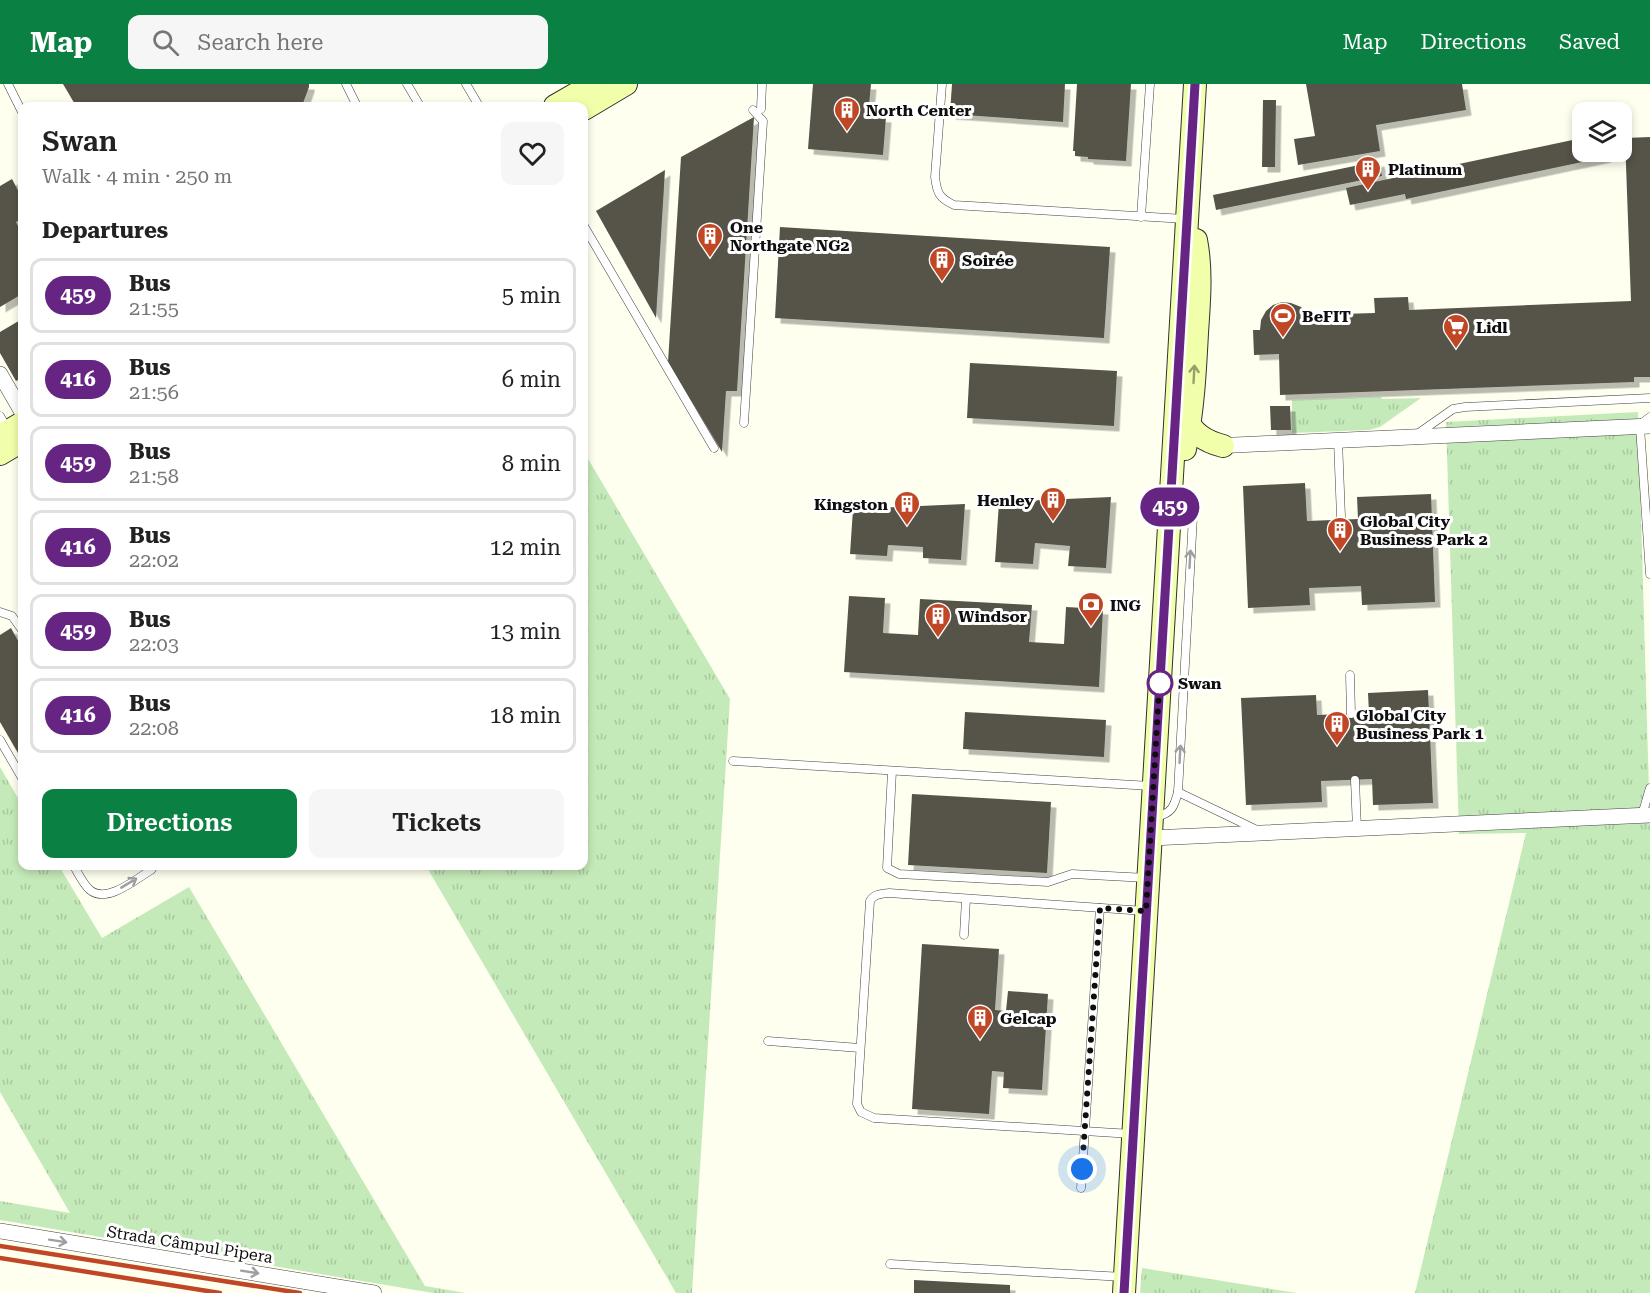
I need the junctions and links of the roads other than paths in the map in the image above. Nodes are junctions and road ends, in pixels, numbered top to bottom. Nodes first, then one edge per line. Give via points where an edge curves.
1 (8, 84) edge
2 (346, 84) edge
3 (407, 84) edge
4 (466, 84) edge
5 (593, 84) edge
6 (626, 84) edge
7 (762, 84) edge
8 (942, 84) edge
9 (1150, 84) edge
10 (1195, 84) edge
11 (355, 102) edge
12 (418, 102) edge
13 (477, 102) edge
14 (562, 102) edge
15 (18, 104) edge
16 (588, 107) edge
17 (1141, 217) junction
18 (1187, 219) junction
19 (588, 233) edge
20 (0, 374) edge
21 (1177, 389) junction
22 (1650, 398) edge
23 (18, 404) edge
24 (744, 423) dead end
25 (1647, 423) edge
26 (1190, 427) junction
27 (11, 429) edge
28 (1412, 437) junction
29 (1338, 440) junction
30 (1223, 446) junction
31 (714, 448) dead end
32 (0, 454) edge
33 (1178, 459) junction
34 (1171, 493) junction
35 (1341, 517) dead end
36 (1650, 574) edge
37 (0, 612) edge
38 (18, 624) edge
39 (1350, 675) dead end
40 (1352, 714) dead end
41 (0, 740) edge
42 (733, 761) dead end
43 (18, 771) edge
44 (892, 771) junction
45 (1354, 780) dead end
46 (1154, 786) junction
47 (1650, 788) edge
48 (1178, 792) junction
49 (1646, 815) edge
50 (1151, 828) junction
51 (1357, 829) junction
52 (1263, 833) junction
53 (76, 870) edge
54 (151, 870) edge
55 (1148, 878) junction
56 (966, 899) junction
57 (1100, 908) junction
58 (1146, 911) junction
59 (964, 935) dead end
60 (768, 1041) dead end
61 (860, 1048) junction
62 (1085, 1132) junction
63 (1134, 1134) junction
64 (1081, 1188) dead end
65 (0, 1231) edge
66 (890, 1264) dead end
67 (1125, 1285) edge
68 (374, 1293) edge

1 - 15 lane
2 - 11 lane
3 - 12 lane
4 - 13 lane
5 - 14 main road
6 - 16 main road
7 - 24 lane via 757,110 763,121
8 - 17 lane via 935,177 943,200 954,205
9 - 17 lane
10 - 18 main road
17 - 18 lane
18 - 21 main road
26 -> 18 main road via 1200,282 1197,242
19 - 31 lane
20 - 23 street
21 - 26 main road
21 - 33 main road
22 - 28 lane via 1465,407
25 - 28 street
25 - 36 lane
26 - 30 main road via 1204,440
26 - 33 main road
27 - 32 main road
28 - 29 street
29 - 30 street
29 - 35 lane
30 - 33 street via 1198,447
33 - 34 main road
34 - 46 main road
48 -> 34 lane via 1193,516 1190,506
37 - 38 lane via 12,616
39 - 40 lane
41 - 43 lane
42 - 44 lane
44 - 46 lane
44 - 55 lane via 887,868 899,874 1048,882 1071,874
45 - 51 lane
46 - 50 main road
47 - 49 lane
48 - 50 lane via 1175,805
48 - 52 lane
49 - 51 street
50 - 52 street
50 - 55 main road
51 - 52 street
53 -> 54 lane via 88,889 103,895
55 - 58 main road
56 - 57 lane
56 - 59 lane
56 - 61 lane via 889,893 876,895 870,901
57 - 58 lane
57 - 62 lane
58 - 63 main road
60 - 61 lane
61 - 62 lane via 856,1104 867,1116
62 - 63 lane
62 - 64 lane
63 - 67 main road
65 -> 68 street, Strada Câmpul Pipera
66 - 67 lane

